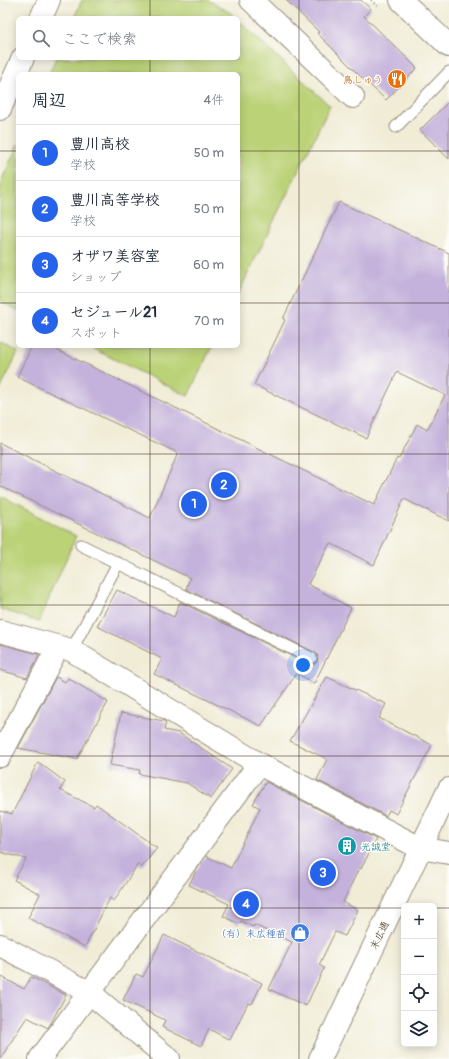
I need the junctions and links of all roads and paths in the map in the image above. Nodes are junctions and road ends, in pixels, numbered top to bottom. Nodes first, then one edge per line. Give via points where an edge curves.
1 (49, 0) edge
2 (251, 0) edge
3 (401, 0) edge
4 (42, 16) edge
5 (449, 46) edge
6 (22, 60) edge
7 (17, 72) edge
8 (449, 72) edge
9 (16, 74) edge
10 (353, 97) dead end
11 (0, 109) edge
12 (396, 127) dead end
13 (82, 545) dead end
14 (118, 563) junction
15 (0, 631) edge
16 (64, 649) junction
17 (311, 658) dead end
18 (0, 756) edge
19 (259, 764) junction
20 (449, 789) edge
21 (420, 848) junction
22 (449, 853) edge
23 (0, 945) edge
24 (90, 993) junction
25 (40, 1059) edge
26 (169, 1059) edge
27 (320, 1059) edge

1 - 4 street
2 - 10 street
3 - 5 street
6 - 7 street
8 - 12 lane
9 - 11 street
13 - 14 lane
14 - 16 lane
14 - 17 lane
15 - 16 street
16 - 18 street
16 - 19 street
19 - 21 street
19 - 24 street
20 - 21 street, 末広通
21 - 22 street
21 - 27 street, 末広通
23 - 24 street
24 - 25 street
24 - 26 street

